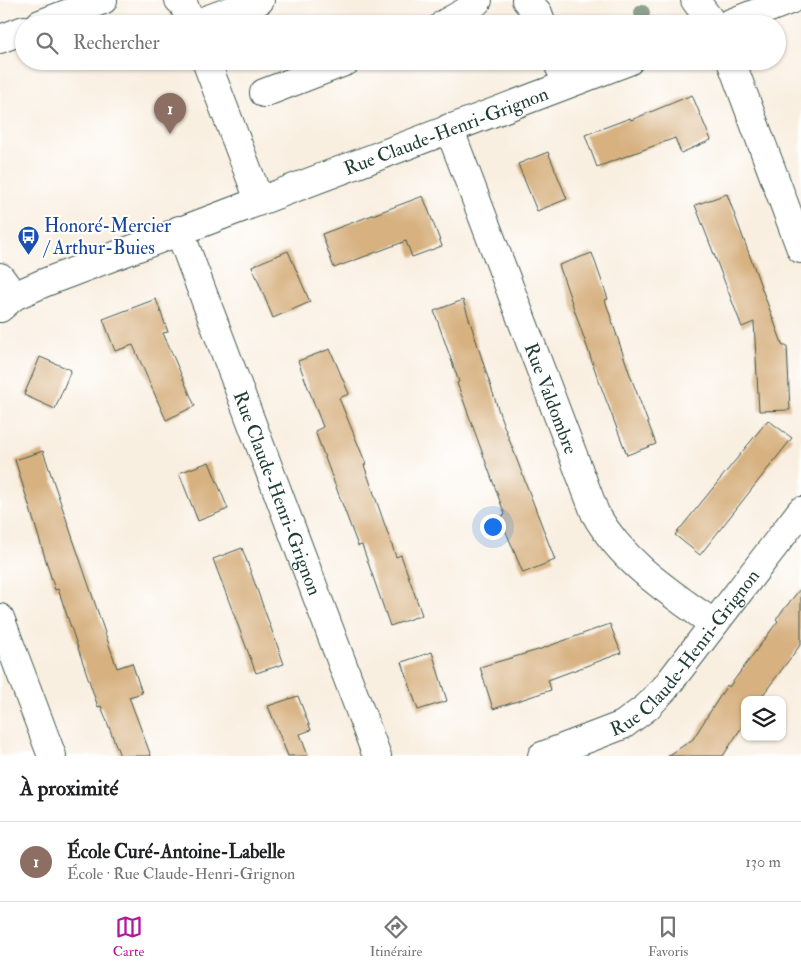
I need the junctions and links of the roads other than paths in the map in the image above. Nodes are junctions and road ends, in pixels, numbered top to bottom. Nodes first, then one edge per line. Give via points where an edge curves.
1 (103, 0) edge
2 (179, 0) edge
3 (260, 0) edge
4 (478, 0) edge
5 (526, 0) edge
6 (695, 0) edge
7 (790, 0) edge
8 (64, 15) edge
9 (189, 15) edge
10 (218, 15) edge
11 (459, 15) edge
12 (539, 15) edge
13 (706, 15) edge
14 (751, 15) edge
15 (15, 33) edge
16 (0, 39) edge
17 (209, 70) edge
18 (324, 70) edge
19 (578, 70) edge
20 (733, 70) edge
21 (562, 73) edge
22 (264, 93) dead end
23 (449, 128) junction
24 (259, 200) junction
25 (179, 230) junction
26 (801, 249) edge
27 (5, 294) edge
28 (801, 511) edge
29 (0, 618) edge
30 (714, 624) junction
31 (52, 756) edge
32 (377, 756) edge
33 (542, 756) edge

1 - 8 street
2 - 9 street
3 - 10 street
4 - 11 street
5 - 12 street
6 - 13 street
7 - 14 street
15 - 16 street
17 - 24 street
18 - 22 street
19 - 21 street, Rue Claude-Henri-Grignon
20 - 26 street
21 - 23 street, Rue Claude-Henri-Grignon
23 - 24 street, Rue Claude-Henri-Grignon
23 - 30 street, Rue Valdombre via 595,513 614,544 629,560
24 - 25 street, Rue Claude-Henri-Grignon
25 - 27 street, Rue Claude-Henri-Grignon
25 - 32 street, Rue Claude-Henri-Grignon
28 - 30 street, Rue Claude-Henri-Grignon
29 - 31 street
30 - 33 street, Rue Claude-Henri-Grignon via 665,688 639,714 611,730

